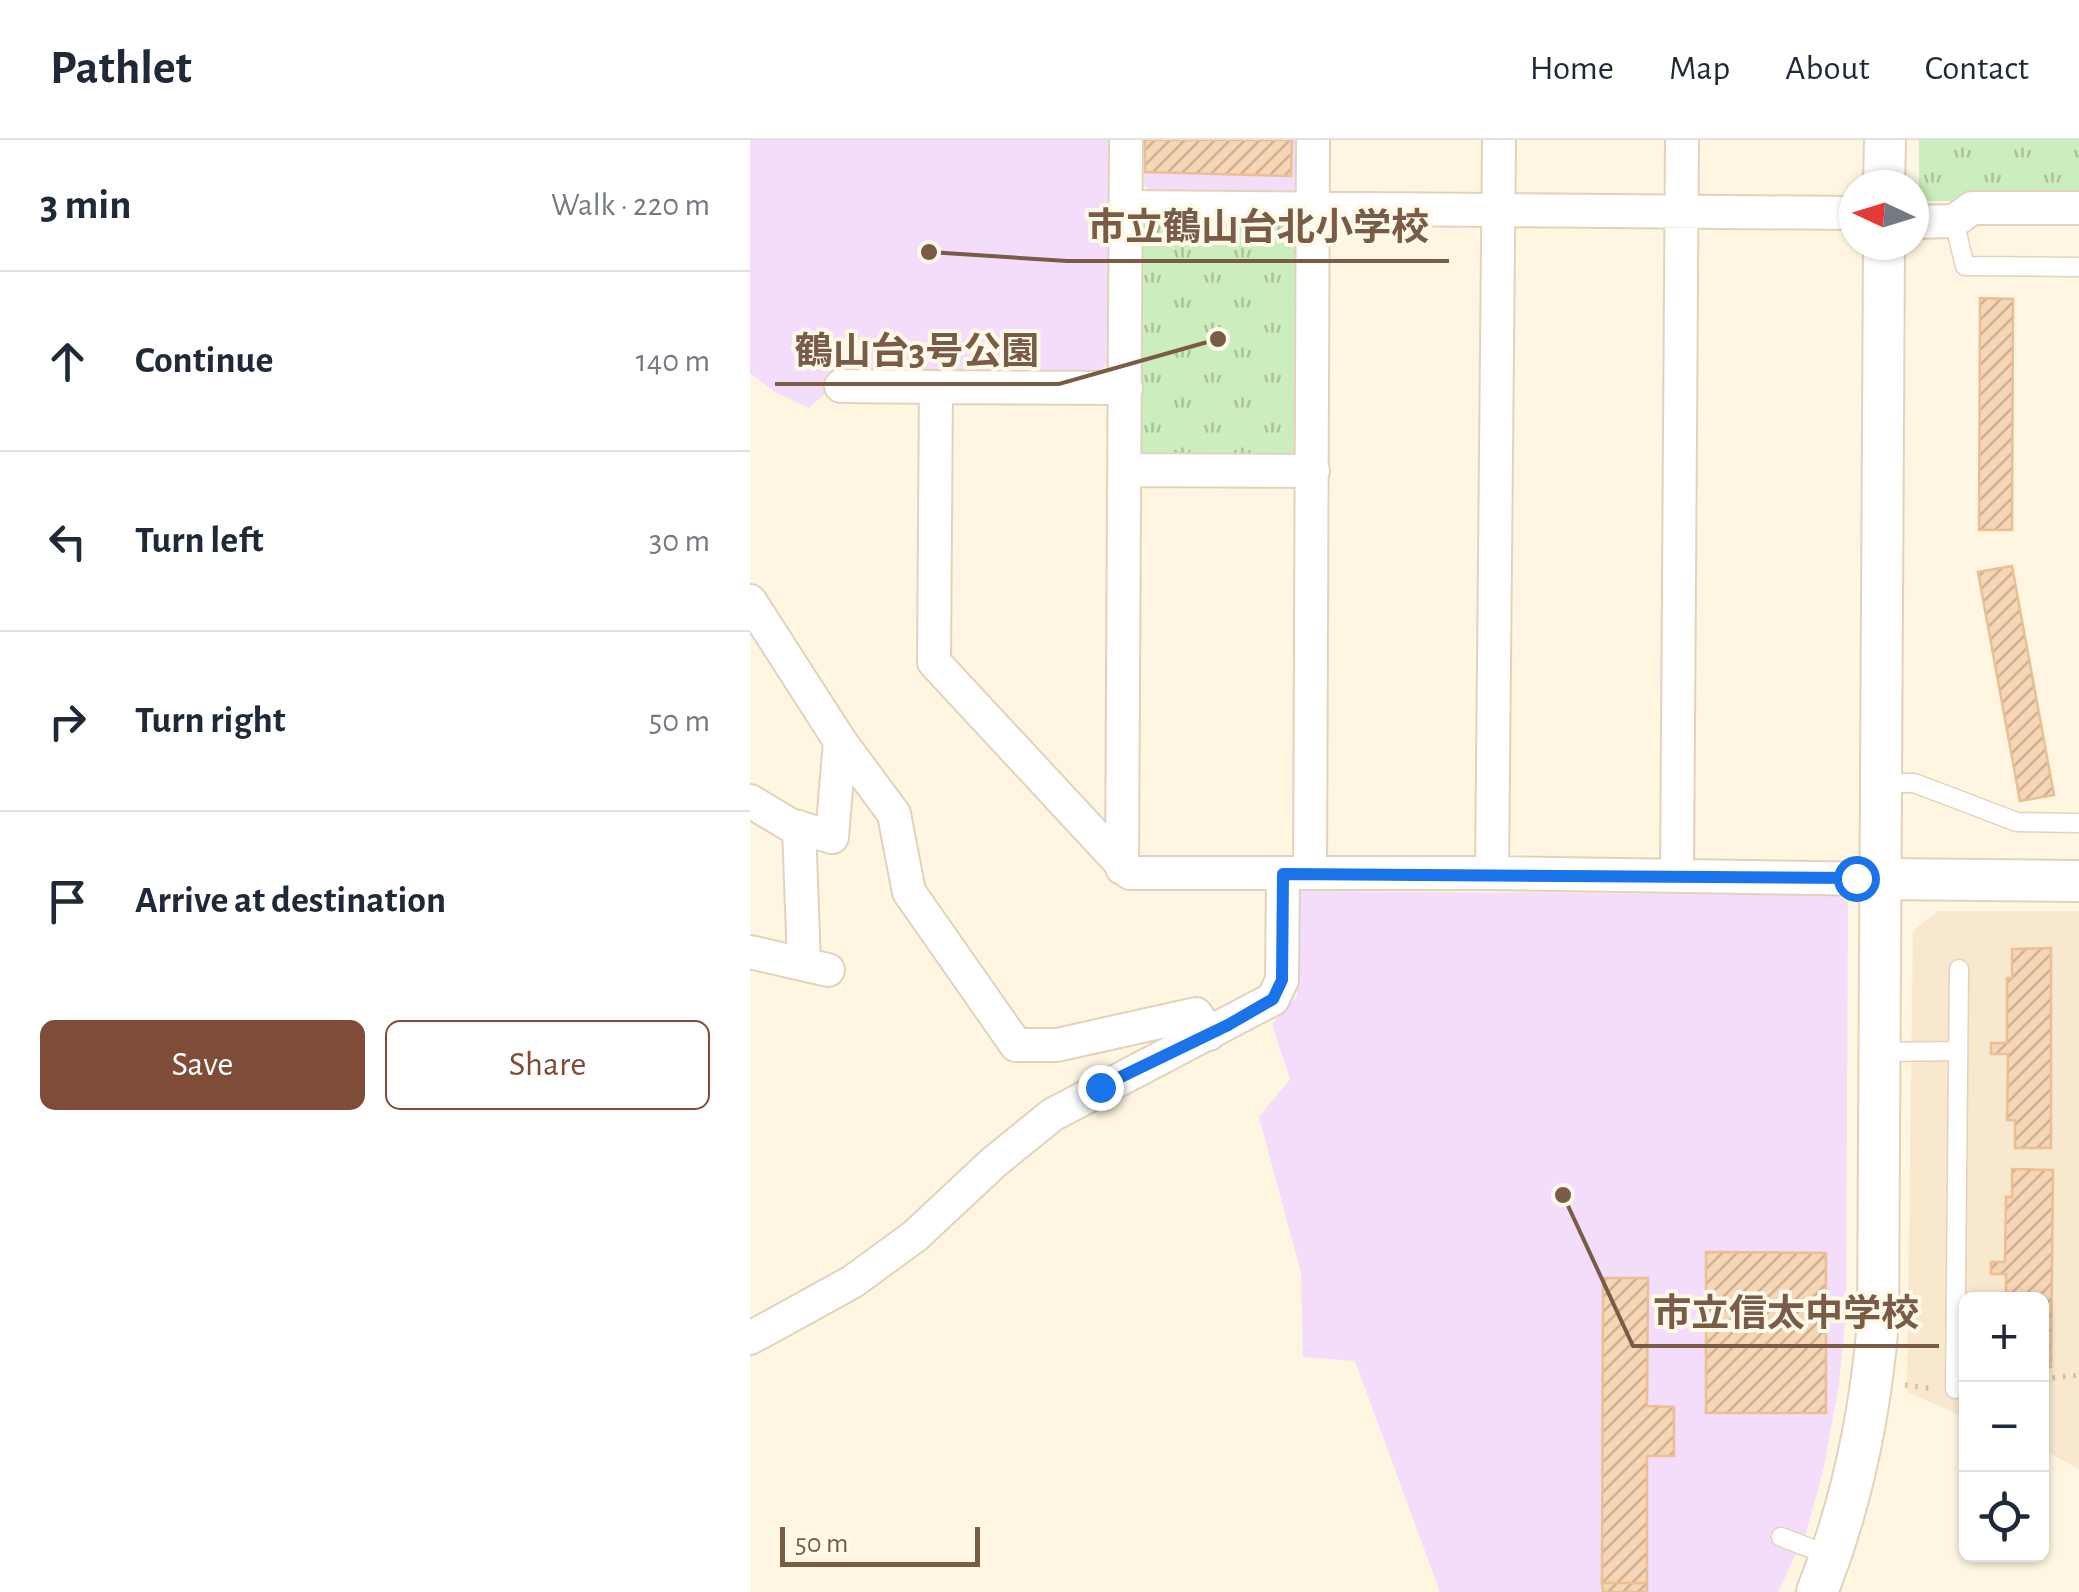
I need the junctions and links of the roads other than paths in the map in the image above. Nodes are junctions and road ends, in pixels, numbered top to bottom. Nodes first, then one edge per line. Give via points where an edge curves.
1 (1126, 140) edge
2 (1313, 140) edge
3 (1499, 140) edge
4 (1682, 140) edge
5 (1885, 140) edge
6 (1884, 170) edge
7 (1126, 206) junction
8 (2079, 208) edge
9 (1312, 209) junction
10 (1682, 210) junction
11 (1499, 212) junction
12 (1839, 213) edge
13 (1954, 221) junction
14 (1929, 222) edge
15 (1884, 260) edge
16 (2079, 267) edge
17 (840, 386) dead end
18 (936, 387) junction
19 (1126, 388) junction
20 (1125, 470) junction
21 (1314, 471) junction
22 (750, 601) edge
23 (840, 740) junction
24 (1881, 783) junction
25 (750, 801) edge
26 (2079, 823) edge
27 (798, 827) junction
28 (1122, 868) junction
29 (1296, 873) junction
30 (1492, 874) junction
31 (1676, 875) junction
32 (1881, 879) junction
33 (2079, 881) edge
34 (750, 952) edge
35 (1958, 968) dead end
36 (1209, 1034) junction
37 (1958, 1051) junction
38 (1880, 1052) junction
39 (750, 1338) edge
40 (1955, 1390) dead end
41 (1781, 1538) dead end
42 (1824, 1574) edge

1 - 7 street
2 - 9 street
3 - 11 street
4 - 10 street
5 - 6 street
7 - 9 street
7 - 19 street
8 - 13 street via 1972,208
9 - 11 street
9 - 21 street
10 - 11 street
10 - 12 street
10 - 31 street
11 - 30 street
13 - 14 street
13 - 16 lane via 1965,266
15 - 24 street
17 - 18 street
18 - 19 street
18 - 28 street via 934,662
19 - 20 street
20 - 21 street
20 - 28 street
21 - 29 street
22 - 23 street
23 - 27 street via 832,837
23 - 36 street via 894,814 909,892 1016,1045 1057,1045 1196,1014
24 - 26 lane via 1914,783 2016,822
24 - 32 street
25 - 27 street
27 - 34 street via 816,967
28 - 29 street
29 - 30 street
29 - 36 street via 1282,980 1273,999
30 - 31 street
31 - 32 street
32 - 33 street
32 - 38 street
35 - 37 lane
36 - 39 street via 1052,1115 915,1236
37 - 38 lane
37 - 40 lane
38 - 42 street via 1872,1394 1849,1501
41 - 42 lane

